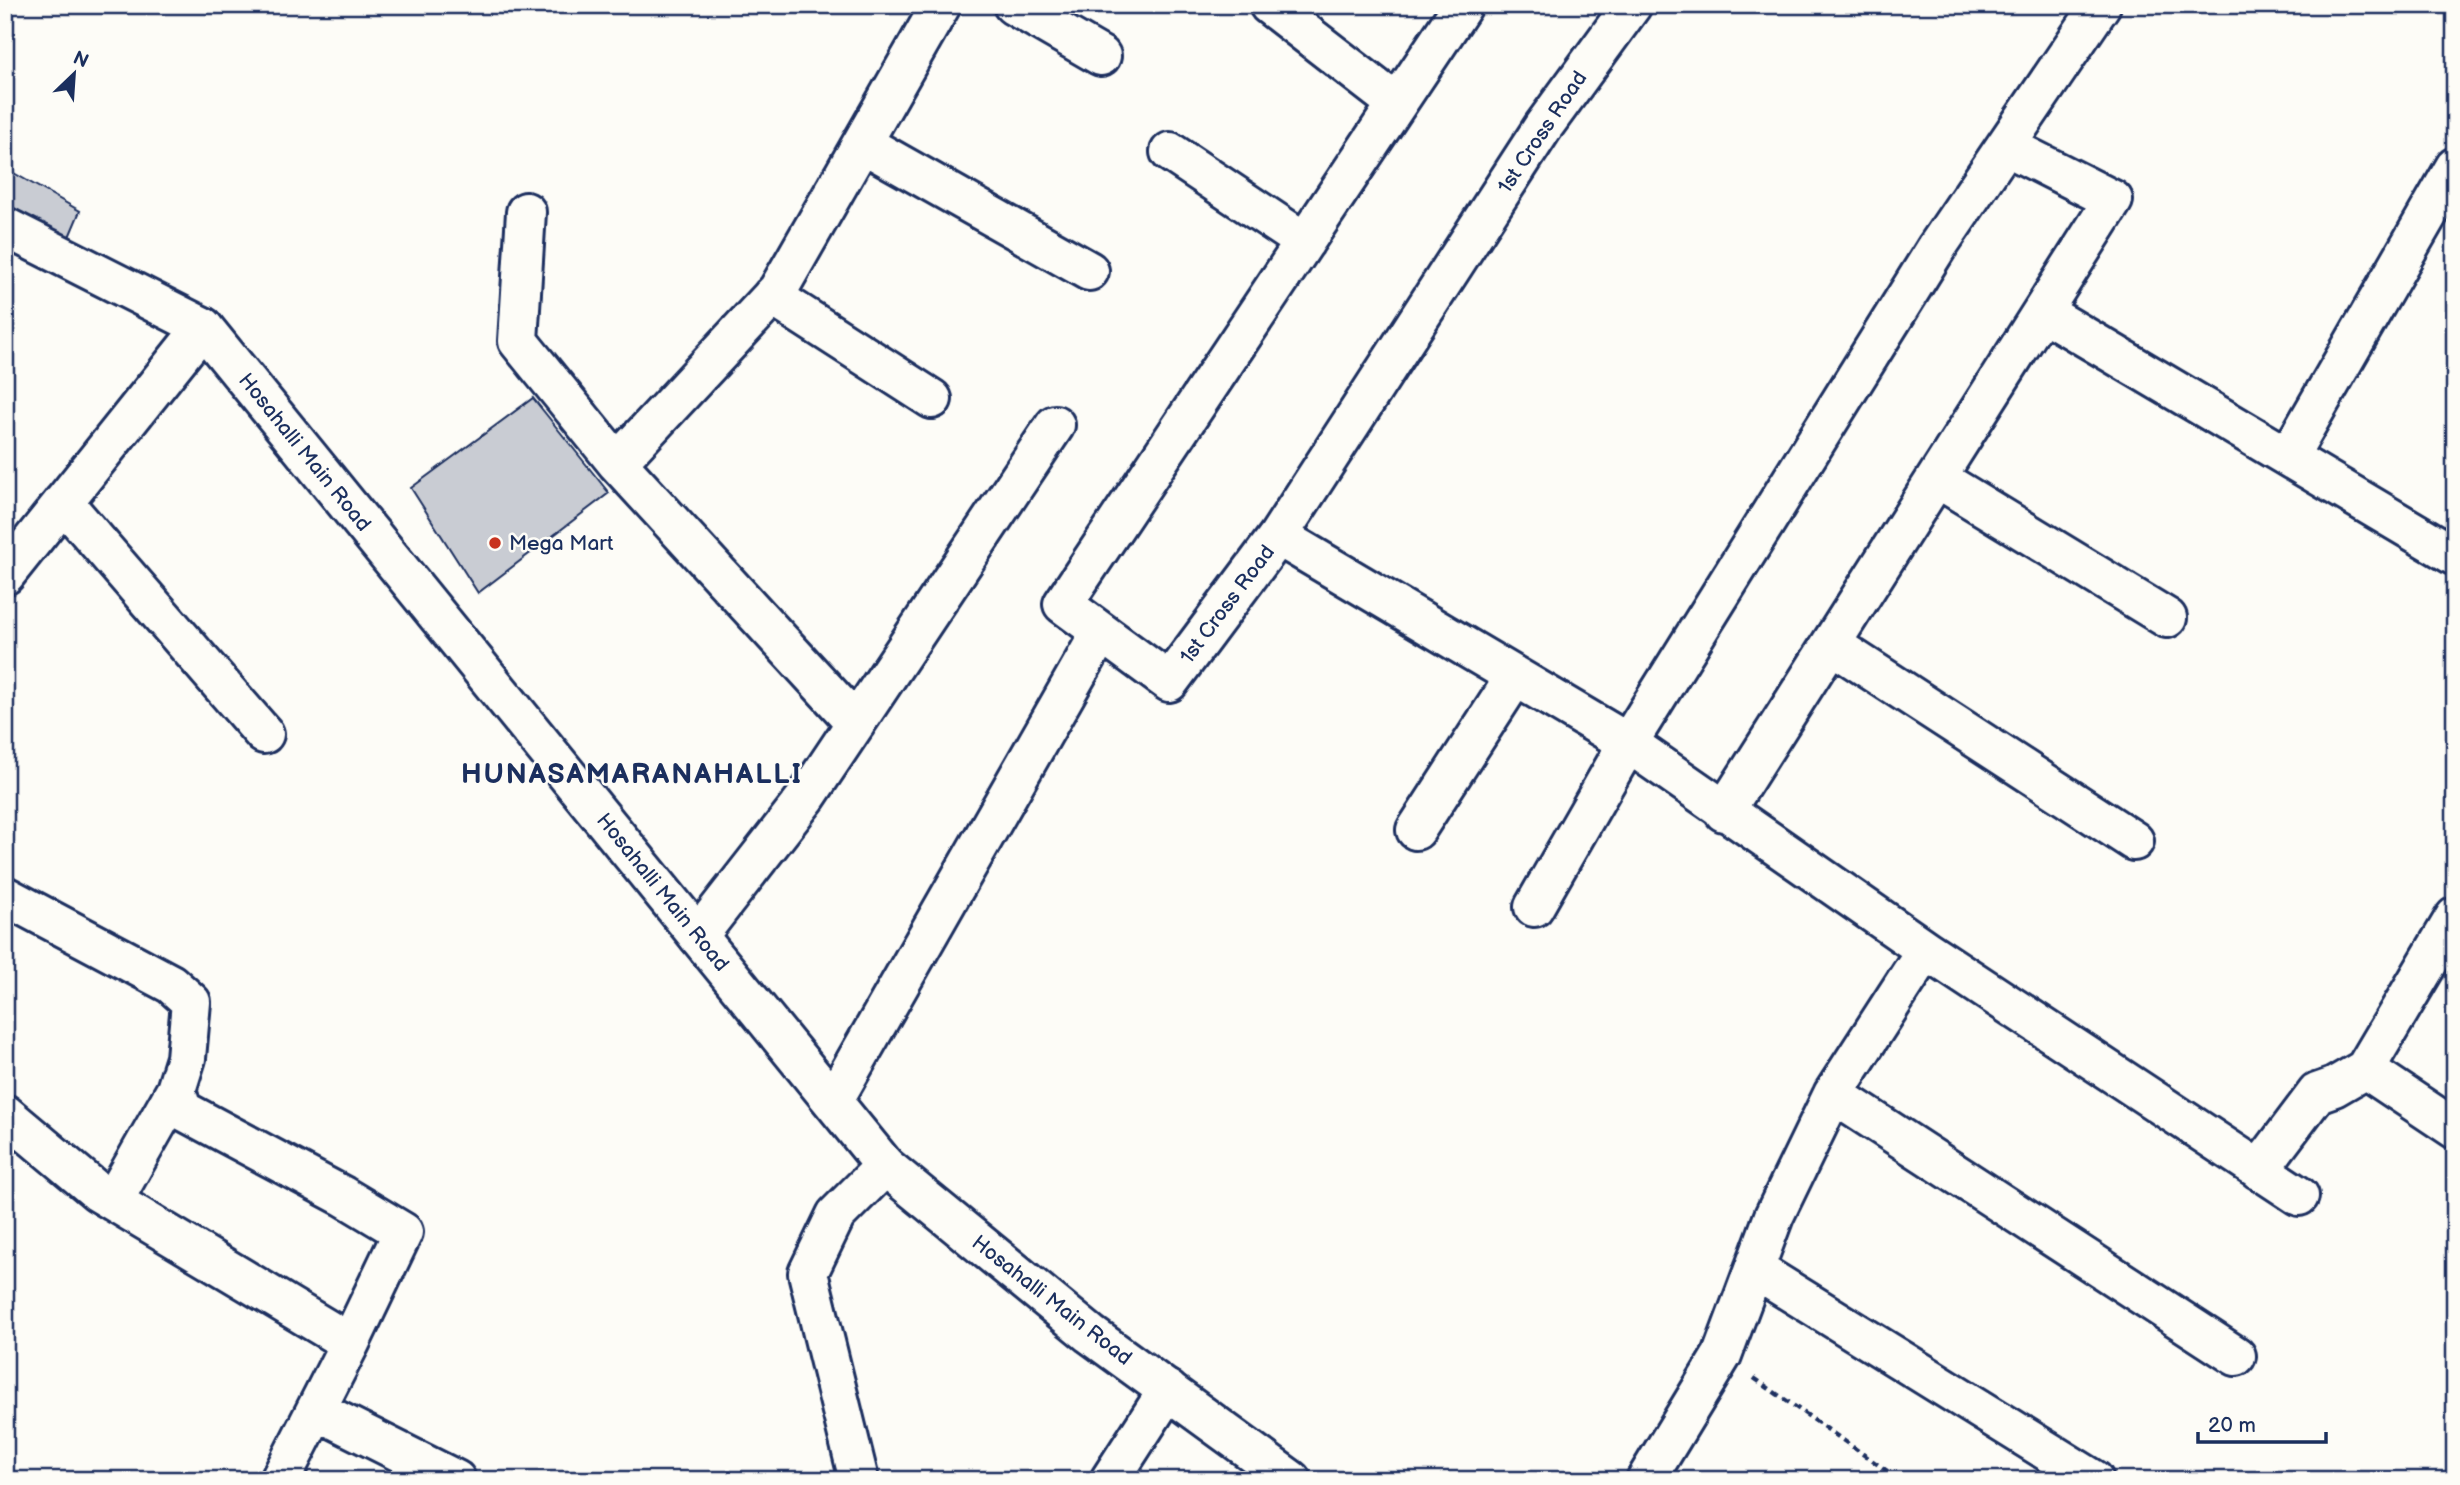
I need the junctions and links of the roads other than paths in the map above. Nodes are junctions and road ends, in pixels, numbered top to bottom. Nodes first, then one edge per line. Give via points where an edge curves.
1 (941, 5) edge
2 (1013, 5) edge
3 (1269, 5) edge
4 (1463, 5) edge
5 (1632, 5) edge
6 (2101, 5) edge
7 (1101, 56) dead end
8 (1397, 104) junction
9 (862, 143) junction
10 (2006, 146) junction
11 (1170, 152) dead end
12 (2455, 167) edge
13 (526, 212) dead end
14 (5, 227) edge
15 (1306, 242) junction
16 (1089, 271) dead end
17 (772, 296) junction
18 (2043, 312) junction
19 (204, 327) junction
20 (932, 399) dead end
21 (1055, 425) dead end
22 (2288, 457) junction
23 (617, 463) junction
24 (1937, 478) junction
25 (64, 502) junction
26 (1278, 536) junction
27 (2455, 556) edge
28 (5, 575) edge
29 (2167, 618) dead end
30 (1101, 632) junction
31 (1830, 644) junction
32 (1515, 677) junction
33 (856, 723) junction
34 (264, 734) dead end
35 (1628, 743) junction
36 (1724, 812) junction
37 (1416, 830) dead end
38 (2134, 841) dead end
39 (5, 896) edge
40 (1534, 907) dead end
41 (2455, 917) edge
42 (698, 936) junction
43 (1926, 950) junction
44 (2365, 1069) junction
45 (176, 1090) junction
46 (1833, 1094) junction
47 (833, 1101) junction
48 (5, 1114) edge
49 (2455, 1129) edge
50 (885, 1166) junction
51 (2259, 1170) junction
52 (2298, 1196) dead end
53 (113, 1201) junction
54 (1754, 1269) junction
55 (350, 1343) junction
56 (2236, 1356) dead end
57 (1168, 1391) junction
58 (316, 1410) junction
59 (280, 1480) edge
60 (456, 1480) edge
61 (859, 1480) edge
62 (1110, 1480) edge
63 (1292, 1480) edge
64 (1646, 1480) edge
65 (2094, 1480) edge

1 - 9 street
2 - 7 street
3 - 8 street
4 - 8 street
5 - 26 street, 1st Cross Road via 1543,127
6 - 10 street
8 - 15 street
9 - 16 street
9 - 17 street
10 - 18 street via 2113,200
10 - 35 street via 1937,247
11 - 15 street
12 - 22 street
13 - 23 street via 518,341
14 - 19 street, Hosahalli Main Road
15 - 30 street via 1063,604
17 - 20 street
17 - 23 street
18 - 22 street
18 - 24 street
19 - 25 street
19 - 42 street, Hosahalli Main Road
21 - 33 street
22 - 27 street
23 - 33 street
24 - 29 street
24 - 31 street
25 - 28 street
25 - 34 street
26 - 30 street, 1st Cross Road via 1169,682
26 - 32 street
30 - 47 street
31 - 36 street
31 - 38 street
32 - 35 street
32 - 37 street
33 - 42 street via 807,796
35 - 36 street
35 - 40 street
36 - 43 street
39 - 45 street via 171,984 191,1002 186,1058
41 - 44 street
42 - 47 street, Hosahalli Main Road
43 - 46 street
43 - 51 street
44 - 49 street
44 - 51 street via 2317,1093
45 - 53 street
45 - 55 street via 182,1110 403,1232
46 - 54 street via 1774,1216
46 - 56 street
47 - 50 street, Hosahalli Main Road
48 - 53 street
50 - 57 street, Hosahalli Main Road via 1090,1334
50 - 61 street via 836,1215 808,1273
51 - 52 street
53 - 55 street
54 - 64 street via 1722,1355
54 - 65 street
55 - 58 street
57 - 62 street
57 - 63 street, Hosahalli Main Road
58 - 59 street
58 - 60 street

